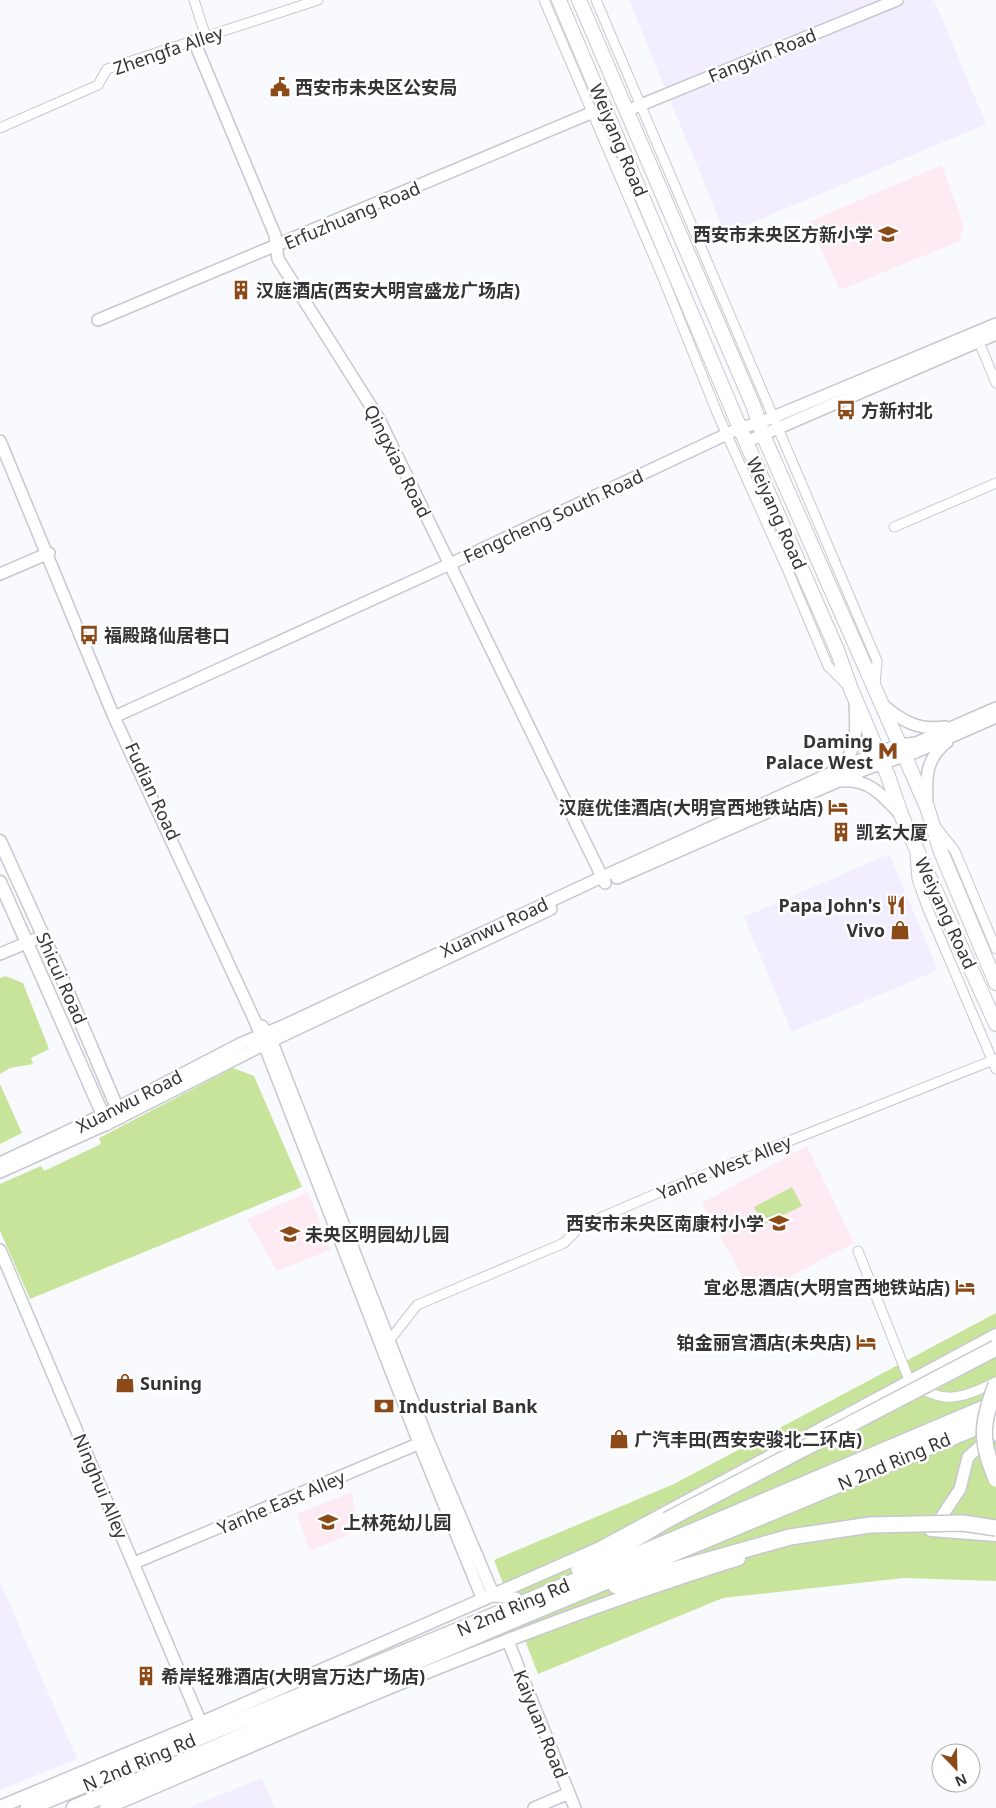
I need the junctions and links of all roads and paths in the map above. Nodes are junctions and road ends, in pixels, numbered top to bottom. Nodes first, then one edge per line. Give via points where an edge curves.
1 (194, 0) edge
2 (318, 0) edge
3 (544, 0) edge
4 (559, 0) edge
5 (579, 0) edge
6 (596, 0) edge
7 (897, 0) edge
8 (206, 37) junction
9 (194, 40) junction
10 (641, 105) junction
11 (606, 107) junction
12 (626, 111) junction
13 (592, 113) junction
14 (0, 128) edge
15 (276, 247) junction
16 (98, 320) dead end
17 (996, 324) edge
18 (996, 334) edge
19 (979, 342) junction
20 (996, 382) edge
21 (774, 417) junction
22 (740, 428) junction
23 (778, 428) junction
24 (761, 429) junction
25 (727, 435) junction
26 (0, 441) edge
27 (746, 442) junction
28 (996, 483) edge
29 (894, 527) dead end
30 (46, 552) junction
31 (450, 564) junction
32 (0, 574) edge
33 (853, 694) junction
34 (876, 696) junction
35 (996, 708) edge
36 (115, 716) junction
37 (996, 718) edge
38 (957, 730) junction
39 (901, 751) junction
40 (880, 758) junction
41 (827, 781) junction
42 (927, 808) junction
43 (902, 817) junction
44 (933, 823) junction
45 (0, 842) edge
46 (914, 844) junction
47 (604, 880) junction
48 (0, 882) edge
49 (43, 936) junction
50 (992, 938) junction
51 (27, 942) junction
52 (943, 944) junction
53 (996, 949) edge
54 (0, 954) edge
55 (968, 960) junction
56 (987, 963) junction
57 (996, 983) edge
58 (996, 1024) edge
59 (266, 1039) junction
60 (994, 1059) edge
61 (996, 1070) edge
62 (119, 1112) junction
63 (105, 1120) junction
64 (0, 1163) edge
65 (0, 1172) edge
66 (0, 1250) edge
67 (858, 1251) dead end
68 (996, 1335) edge
69 (389, 1341) junction
70 (996, 1348) edge
71 (910, 1382) junction
72 (996, 1383) edge
73 (996, 1403) edge
74 (996, 1419) edge
75 (996, 1432) edge
76 (423, 1441) junction
77 (996, 1480) edge
78 (996, 1528) edge
79 (934, 1530) junction
80 (996, 1535) edge
81 (673, 1546) junction
82 (134, 1563) junction
83 (488, 1598) junction
84 (516, 1598) junction
85 (559, 1602) junction
86 (483, 1620) junction
87 (508, 1641) junction
88 (201, 1723) junction
89 (569, 1793) junction
90 (0, 1808) edge
91 (28, 1808) edge
92 (74, 1808) edge
93 (106, 1808) edge
94 (534, 1808) edge
95 (575, 1808) edge

1 - 8 street
2 - 8 street, Zhengfa Alley
3 - 13 street
4 - 11 main road, Weiyang Road
5 - 12 main road, Weiyang Road
6 - 10 street
7 - 10 street, Fangxin Road
8 - 9 street, Zhengfa Alley
9 - 14 street, Zhengfa Alley via 108,69 98,85
9 - 15 street, Qingxiao Road via 275,236
10 - 12 street, Fangxin Road
10 - 21 street
11 - 13 street, Erfuzhuang Road
11 - 22 main road, Weiyang Road
12 - 24 main road, Weiyang Road
13 - 15 street, Erfuzhuang Road
13 - 25 street
15 - 16 street, Erfuzhuang Road
15 - 31 street, Qingxiao Road via 278,259 379,419
17 - 21 street, Fengcheng South Road
18 - 19 street, Fengcheng South Road
19 - 20 street
19 - 23 street, Fengcheng South Road
21 - 23 street
21 - 24 street, Fengcheng South Road
22 - 24 street, Fengcheng South Road
22 - 25 street, Fengcheng South Road
22 - 27 main road, Weiyang Road
23 - 24 street, Fengcheng South Road
23 - 34 street via 877,661
24 - 27 street, Fengcheng South Road
24 - 34 main road, Weiyang Road
25 - 31 street, Fengcheng South Road
25 - 33 street via 828,666
26 - 30 street, Fudian Road
27 - 33 main road, Weiyang Road
28 - 29 street
30 - 32 street
30 - 36 street, Fudian Road
31 - 36 street, Fengcheng South Road
31 - 47 street, Qingxiao Road
33 - 40 main road, Weiyang Road
33 - 41 street via 856,732 850,755
34 - 38 street via 903,720 918,727
34 - 39 main road, Weiyang Road
35 - 38 street, Xuanwu Road
36 - 59 street, Fudian Road
37 - 38 street, Xuanwu Road
38 - 39 street, Xuanwu Road
38 - 42 street via 940,747 928,766
39 - 40 street, Xuanwu Road
39 - 42 main road, Weiyang Road
40 - 41 street, Xuanwu Road
40 - 43 main road, Weiyang Road
41 - 43 street via 863,783 879,792
41 - 47 street, Xuanwu Road
42 - 44 main road, Weiyang Road
43 - 46 main road, Weiyang Road
44 - 50 street via 955,851
44 - 56 main road, Weiyang Road via 941,852
45 - 49 main road, Shicui Road
46 - 52 street via 917,879
46 - 55 main road, Weiyang Road
47 - 59 street, Xuanwu Road
48 - 51 main road, Shicui Road
49 - 51 street
49 - 62 main road, Shicui Road
50 - 53 street
50 - 56 street
51 - 54 street
51 - 63 main road, Shicui Road
52 - 55 street
52 - 60 street
55 - 58 main road, Weiyang Road
56 - 57 main road, Weiyang Road
59 - 62 street, Xuanwu Road
59 - 69 street
59 - 76 street
60 - 61 street
60 - 69 street, Yanhe West Alley via 581,1226 564,1243 417,1305
62 - 63 street, Xuanwu Road
63 - 64 street, Xuanwu Road
63 - 65 street, Xuanwu Road
66 - 82 street, Ninghui Alley
67 - 71 street
68 - 71 main road
69 - 76 street
70 - 84 highway, bridge via 667,1520 620,1548
71 - 72 street via 940,1397 963,1397
71 - 83 main road via 598,1549
72 - 77 highway, bridge via 984,1420 987,1457
73 - 81 highway, N 2nd Ring Rd
74 - 81 highway, N 2nd Ring Rd
75 - 79 street via 968,1457 960,1489
76 - 82 street, Yanhe East Alley
76 - 83 street
78 - 85 highway, bridge via 963,1523 870,1525 790,1537
79 - 80 main road
79 - 87 main road via 833,1535 780,1546 688,1574
81 - 85 highway, N 2nd Ring Rd
81 - 86 highway, N 2nd Ring Rd
82 - 88 street, Ninghui Alley
83 - 84 street
83 - 88 main road
84 - 86 highway
85 - 92 highway, N 2nd Ring Rd
86 - 91 highway, N 2nd Ring Rd
87 - 89 street, Kaiyuan Road
87 - 93 main road
88 - 90 main road
89 - 94 street
89 - 95 street, Kaiyuan Road

